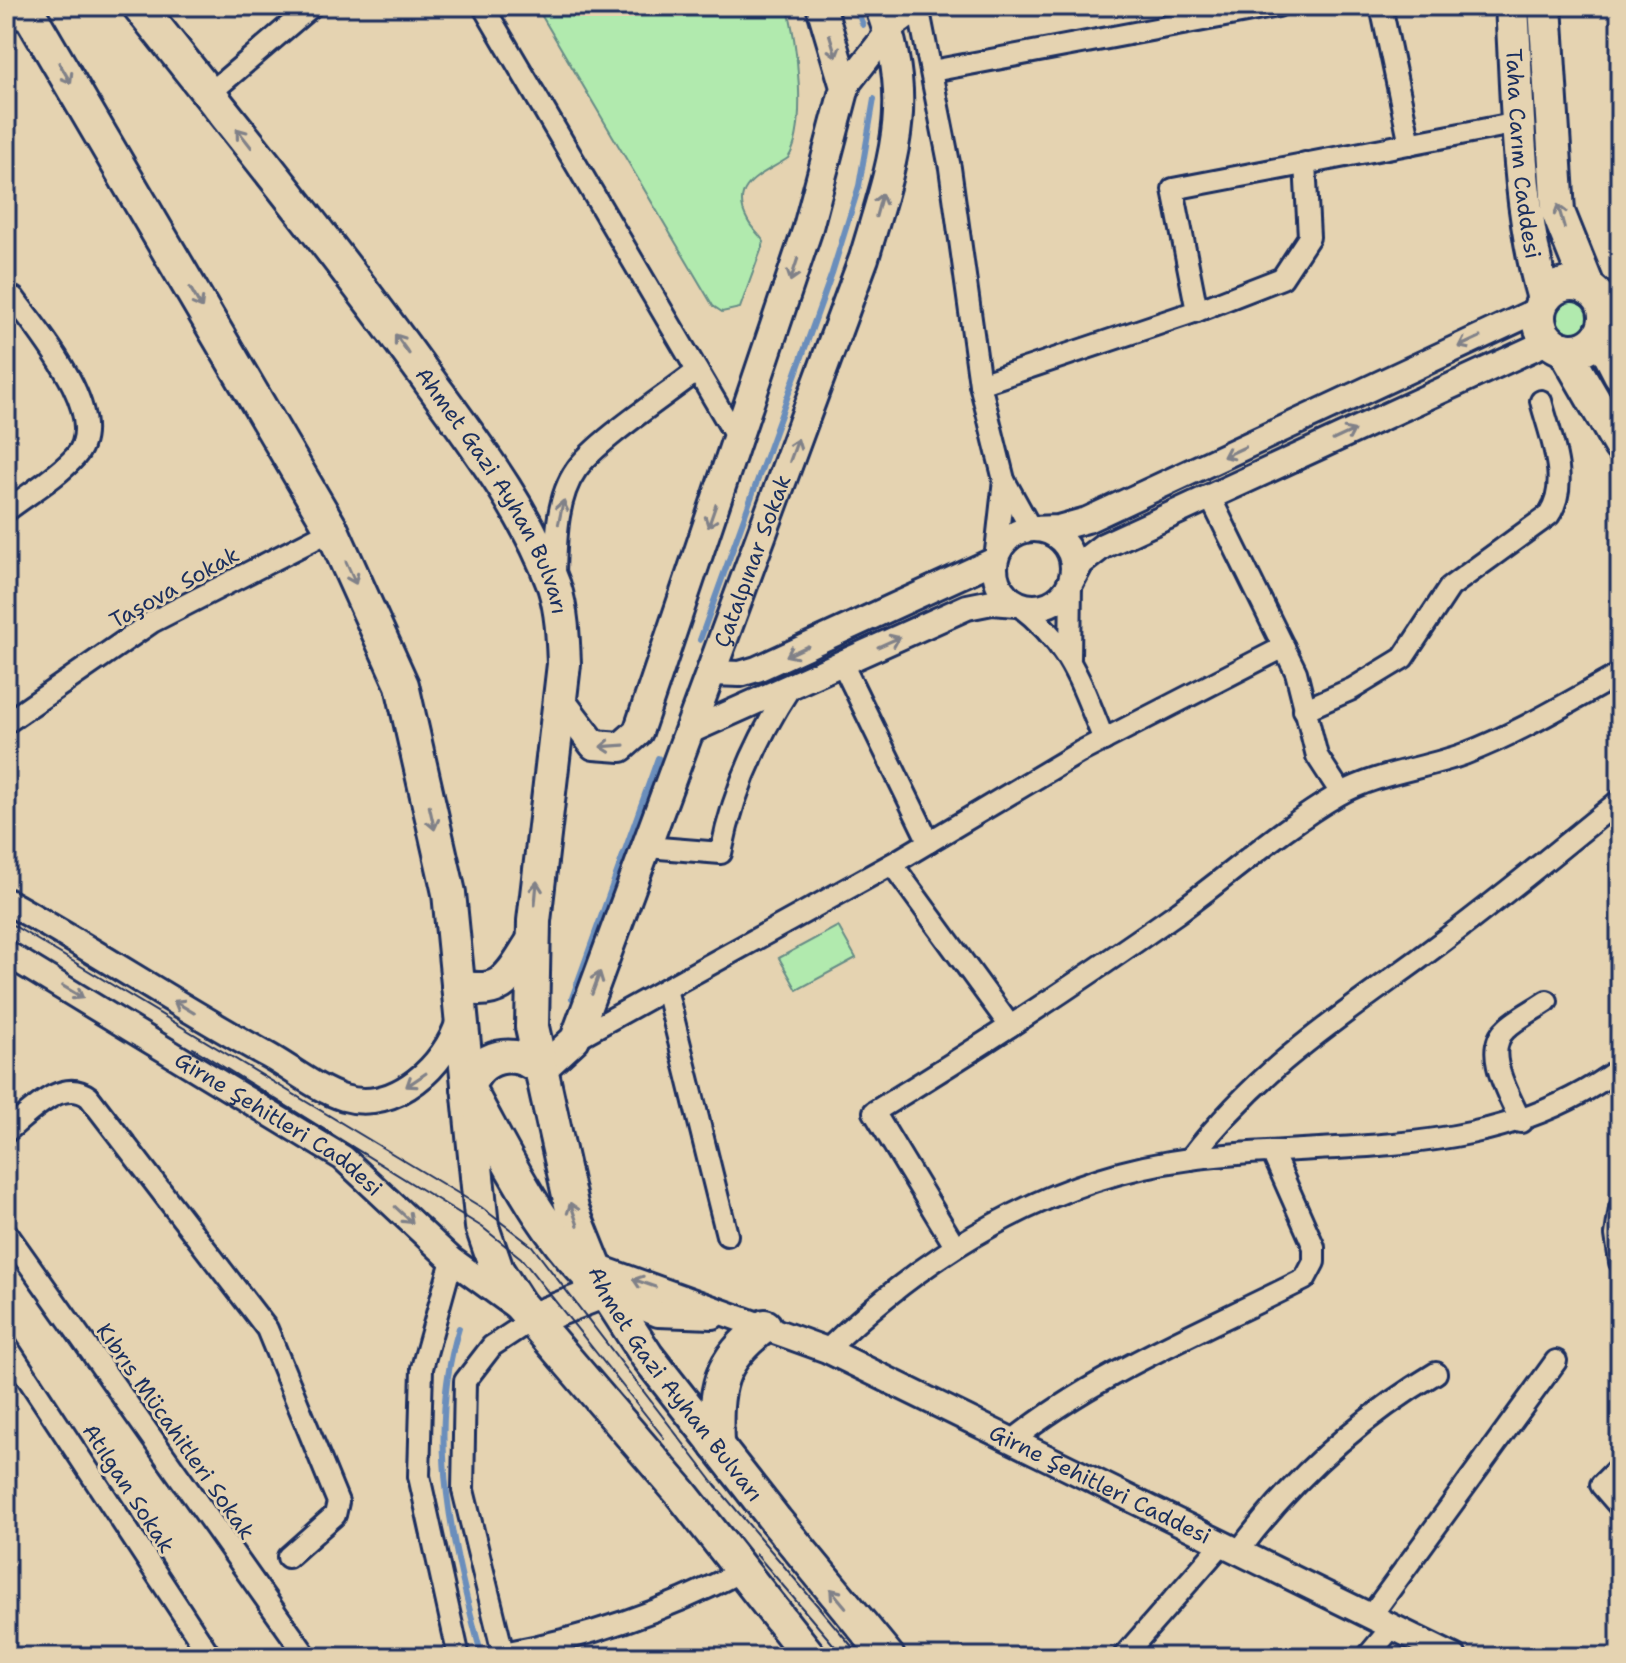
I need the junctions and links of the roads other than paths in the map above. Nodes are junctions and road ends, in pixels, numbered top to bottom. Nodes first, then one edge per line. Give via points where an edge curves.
1 (139, 6) edge
2 (312, 6) edge
3 (483, 6) edge
4 (821, 6) edge
5 (1278, 6) edge
6 (1381, 6) edge
7 (1512, 6) edge
8 (1545, 6) edge
9 (918, 7) edge
10 (20, 14) edge
11 (884, 19) edge
12 (932, 71) junction
13 (845, 87) junction
14 (209, 94) junction
15 (1518, 123) junction
16 (1410, 144) junction
17 (1305, 163) junction
18 (1589, 289) junction
19 (10, 301) edge
20 (1542, 304) junction
21 (1197, 311) junction
22 (1600, 335) junction
23 (1556, 345) junction
24 (697, 371) junction
25 (1620, 374) edge
26 (980, 384) junction
27 (1541, 401) dead end
28 (738, 440) junction
29 (1620, 446) edge
30 (1004, 480) junction
31 (1210, 497) junction
32 (6, 511) edge
33 (1031, 529) junction
34 (332, 530) junction
35 (995, 560) junction
36 (1071, 582) junction
37 (555, 589) junction
38 (1017, 604) junction
39 (1284, 647) junction
40 (1070, 658) junction
41 (842, 663) junction
42 (712, 673) junction
43 (1620, 674) edge
44 (791, 686) junction
45 (562, 703) junction
46 (1304, 710) junction
47 (6, 723) edge
48 (690, 731) junction
49 (1104, 740) junction
50 (1341, 793) junction
51 (1620, 800) edge
52 (929, 842) junction
53 (647, 847) junction
54 (892, 864) junction
55 (6, 901) edge
56 (533, 941) junction
57 (6, 953) edge
58 (458, 986) junction
59 (666, 989) junction
60 (1547, 1001) dead end
61 (460, 1018) junction
62 (1010, 1026) junction
63 (575, 1039) junction
64 (1620, 1068) edge
65 (541, 1070) junction
66 (468, 1088) junction
67 (1521, 1122) junction
68 (6, 1132) edge
69 (1272, 1152) junction
70 (1190, 1159) junction
71 (1620, 1208) edge
72 (6, 1232) edge
73 (727, 1235) dead end
74 (955, 1246) junction
75 (452, 1260) junction
76 (1620, 1262) edge
77 (600, 1279) junction
78 (533, 1319) junction
79 (755, 1322) junction
80 (6, 1345) edge
81 (827, 1350) junction
82 (1556, 1361) dead end
83 (1436, 1373) dead end
84 (1012, 1441) junction
85 (717, 1446) junction
86 (1620, 1466) edge
87 (1620, 1507) edge
88 (1230, 1548) junction
89 (288, 1557) dead end
90 (742, 1571) junction
91 (1381, 1622) junction
92 (503, 1655) edge
93 (211, 1657) edge
94 (307, 1657) edge
95 (459, 1657) edge
96 (810, 1657) edge
97 (888, 1657) edge
98 (1123, 1657) edge
99 (1367, 1657) edge
100 (1454, 1657) edge

1 - 14 main road, Ahmet Gazi Ayhan Bulvarı
2 - 14 street
3 - 24 street
4 -> 13 main road
5 - 12 street
6 - 16 street
7 - 15 main road, Taha Carım Caddesi
18 -> 8 main road, Taha Carım Caddesi via 1558,212
9 - 11 street
9 - 12 street
10 -> 34 main road
11 - 13 street
42 -> 11 main road, Çatalpınar Sokak via 877,215 900,104 899,67
12 - 26 street
13 -> 28 main road via 807,231
37 -> 14 main road, Ahmet Gazi Ayhan Bulvarı via 525,525 471,439 365,292
15 - 16 street
15 - 20 main road, Taha Carım Caddesi
16 - 17 street
17 - 21 street via 1309,237 1282,278
17 - 21 street via 1173,189
18 - 20 main road via 1569,284 1551,292
18 - 22 main road via 1602,305
19 - 32 street via 69,377 85,425 76,456
20 - 23 main road via 1540,326
20 -> 33 street via 1098,515
21 - 26 street
22 - 23 main road via 1584,348
22 - 25 main road
23 - 29 main road
31 -> 23 street
24 - 28 street
37 -> 24 street via 557,535 576,470
26 - 30 street
27 - 46 street via 1559,470 1556,505 1549,515 1450,587 1403,658
28 -> 45 main road via 638,732 621,747 594,745
30 - 33 street
30 - 35 street
31 - 36 street via 1103,546 1081,563
31 - 39 street
33 - 35 street via 1008,538
33 - 36 street via 1044,530 1065,544 1073,569
34 - 47 street, Taşova Sokak via 152,622
34 -> 58 main road via 402,685 449,893
35 - 38 street via 998,586
35 -> 42 street via 757,669
36 - 38 street via 1043,606
36 - 40 street
37 - 45 main road, Ahmet Gazi Ayhan Bulvarı via 563,631
38 - 40 street via 1040,621
41 -> 38 street via 967,607
39 - 46 street
39 - 49 street
40 - 49 street
41 - 44 street
41 - 52 street
42 - 48 main road, Çatalpınar Sokak
43 - 50 street via 1463,754
44 - 48 street
44 - 53 street via 745,771 721,853
56 -> 45 main road, Ahmet Gazi Ayhan Bulvarı
46 - 50 street via 1317,756
48 - 53 main road, Çatalpınar Sokak
49 - 52 street
50 - 62 street via 1307,813 1179,912
51 - 70 street via 1495,901 1285,1056 1233,1105
52 - 54 street
63 -> 53 main road, Çatalpınar Sokak
54 - 59 street
54 - 62 street
61 -> 55 street, Girne Şehitleri Caddesi via 439,1061 415,1082 388,1095 344,1098
56 - 58 main road via 499,986
56 - 65 main road, Ahmet Gazi Ayhan Bulvarı via 532,1027
57 -> 75 street, Girne Şehitleri Caddesi via 343,1158
58 - 61 main road
59 - 63 street
59 - 73 street
60 - 67 street via 1504,1029 1497,1046 1498,1064
61 - 66 main road
62 - 74 street via 874,1112
63 - 65 main road, Çatalpınar Sokak
64 - 67 street via 1585,1094
65 - 66 main road via 516,1056 497,1057 475,1072
77 -> 65 main road, Ahmet Gazi Ayhan Bulvarı via 563,1177
66 - 77 main road via 535,1206 572,1257
66 - 78 main road via 489,1251 507,1288
67 - 69 street via 1448,1139
68 - 89 street via 60,1090 83,1092 267,1329 338,1502 335,1515
69 - 70 street
69 - 84 street via 1314,1247 1314,1262 1305,1279 1105,1380
70 - 74 street via 1072,1189
71 - 76 street
72 - 94 street, Kıbrıs Mücahitleri Sokak
74 - 81 street via 891,1291
75 - 78 street, Girne Şehitleri Caddesi
75 - 95 street via 422,1368 419,1476
77 - 78 main road
77 - 79 street, Girne Şehitleri Caddesi via 658,1314
77 - 85 main road, Ahmet Gazi Ayhan Bulvarı via 647,1356
78 - 90 main road
78 - 92 street via 492,1346 465,1381 463,1490
79 - 81 street, Girne Şehitleri Caddesi
79 - 85 main road via 726,1364 715,1405
80 - 93 street, Atılgan Sokak
81 - 84 street, Girne Şehitleri Caddesi
82 - 91 street
83 - 88 street via 1340,1440
84 - 88 street, Girne Şehitleri Caddesi
97 -> 85 main road, Ahmet Gazi Ayhan Bulvarı
86 - 87 street via 1601,1485
88 - 91 street, Girne Şehitleri Caddesi
88 - 98 street
90 - 92 street via 635,1620
90 - 96 main road
91 - 99 street
91 - 100 street, Girne Şehitleri Caddesi

